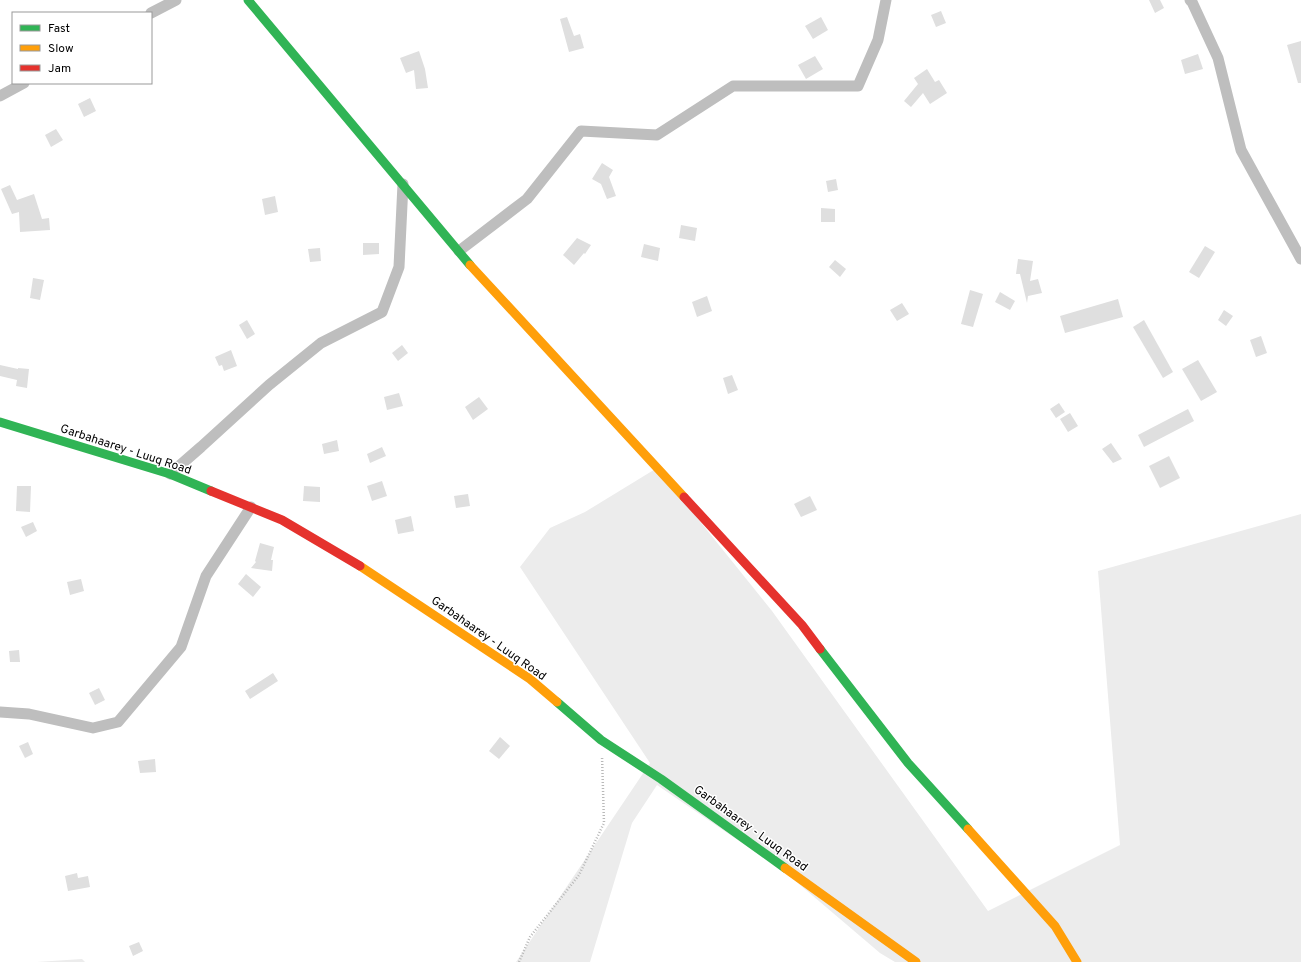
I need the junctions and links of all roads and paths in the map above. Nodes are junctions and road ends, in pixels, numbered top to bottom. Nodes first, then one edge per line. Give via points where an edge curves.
1 (176, 0) edge
2 (248, 0) edge
3 (886, 0) edge
4 (1190, 0) edge
5 (152, 13) edge
6 (22, 84) edge
7 (0, 96) edge
8 (403, 184) junction
9 (459, 251) junction
10 (1301, 259) edge
11 (0, 422) edge
12 (170, 474) junction
13 (251, 507) junction
14 (0, 712) edge
15 (601, 740) junction
16 (519, 962) edge
17 (916, 962) edge
18 (1077, 962) edge

1 - 5 street
2 - 8 street
3 - 9 street via 878,40 858,86 733,86 657,135 581,131 527,199
4 - 10 street via 1218,58 1242,150
6 - 7 street
8 - 9 street
8 - 12 street via 399,267 382,312 321,343 269,384
9 - 18 street via 802,625 908,763 1055,926
11 - 12 street, Garbahaarey - Luuq Road
12 - 13 street, Garbahaarey - Luuq Road
13 - 14 street via 206,576 180,647 118,722 93,728 29,714
13 - 15 street, Garbahaarey - Luuq Road via 282,520 373,573 530,679
15 - 16 path via 604,822 579,875 530,937
15 - 17 street, Garbahaarey - Luuq Road via 662,779

